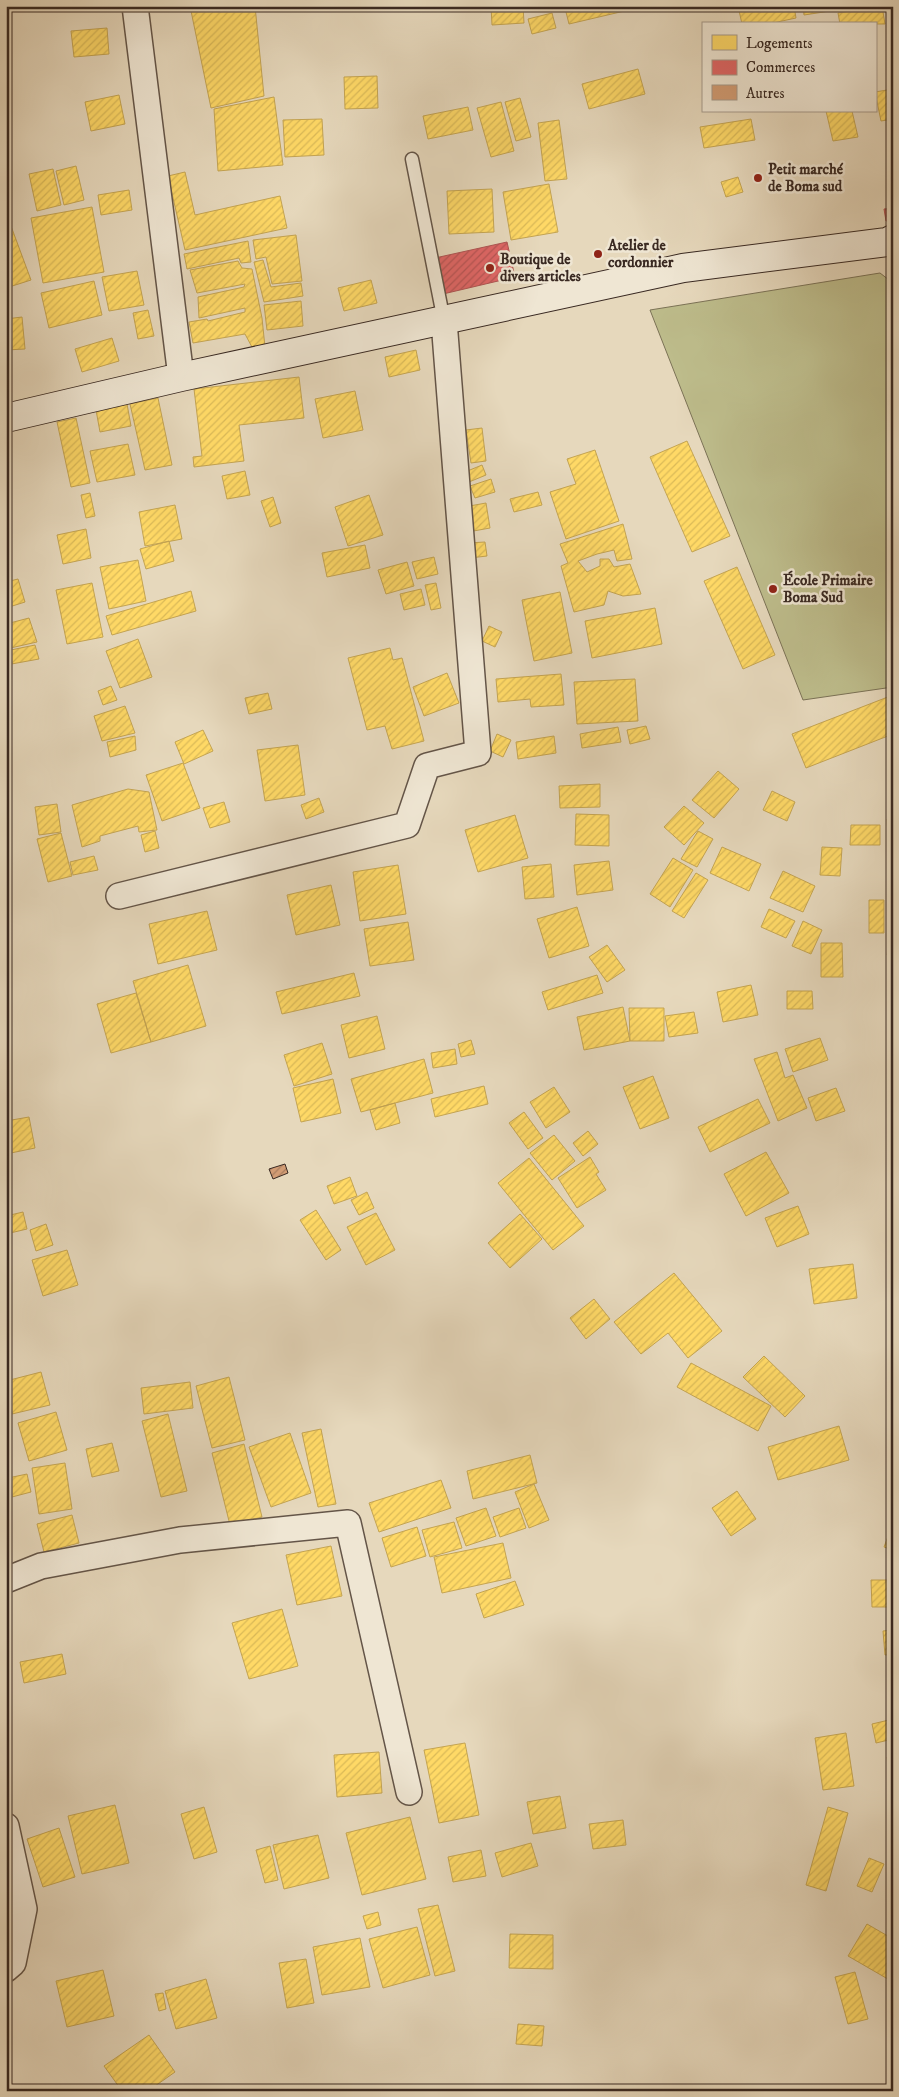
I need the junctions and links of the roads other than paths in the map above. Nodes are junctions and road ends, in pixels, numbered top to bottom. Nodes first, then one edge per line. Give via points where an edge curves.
1 (135, 6) edge
2 (412, 159) dead end
3 (891, 242) edge
4 (444, 321) junction
5 (181, 377) junction
6 (6, 418) edge
7 (119, 896) dead end
8 (6, 1580) edge
9 (409, 1792) dead end
10 (6, 1826) edge
11 (6, 1968) edge

1 - 5 street
2 - 4 lane
3 - 4 street via 683,268
4 - 5 street
4 - 7 street via 478,753 427,766 406,825
5 - 6 street
8 - 9 street via 40,1566 180,1540 348,1523
10 - 11 street via 24,1909 13,1963

